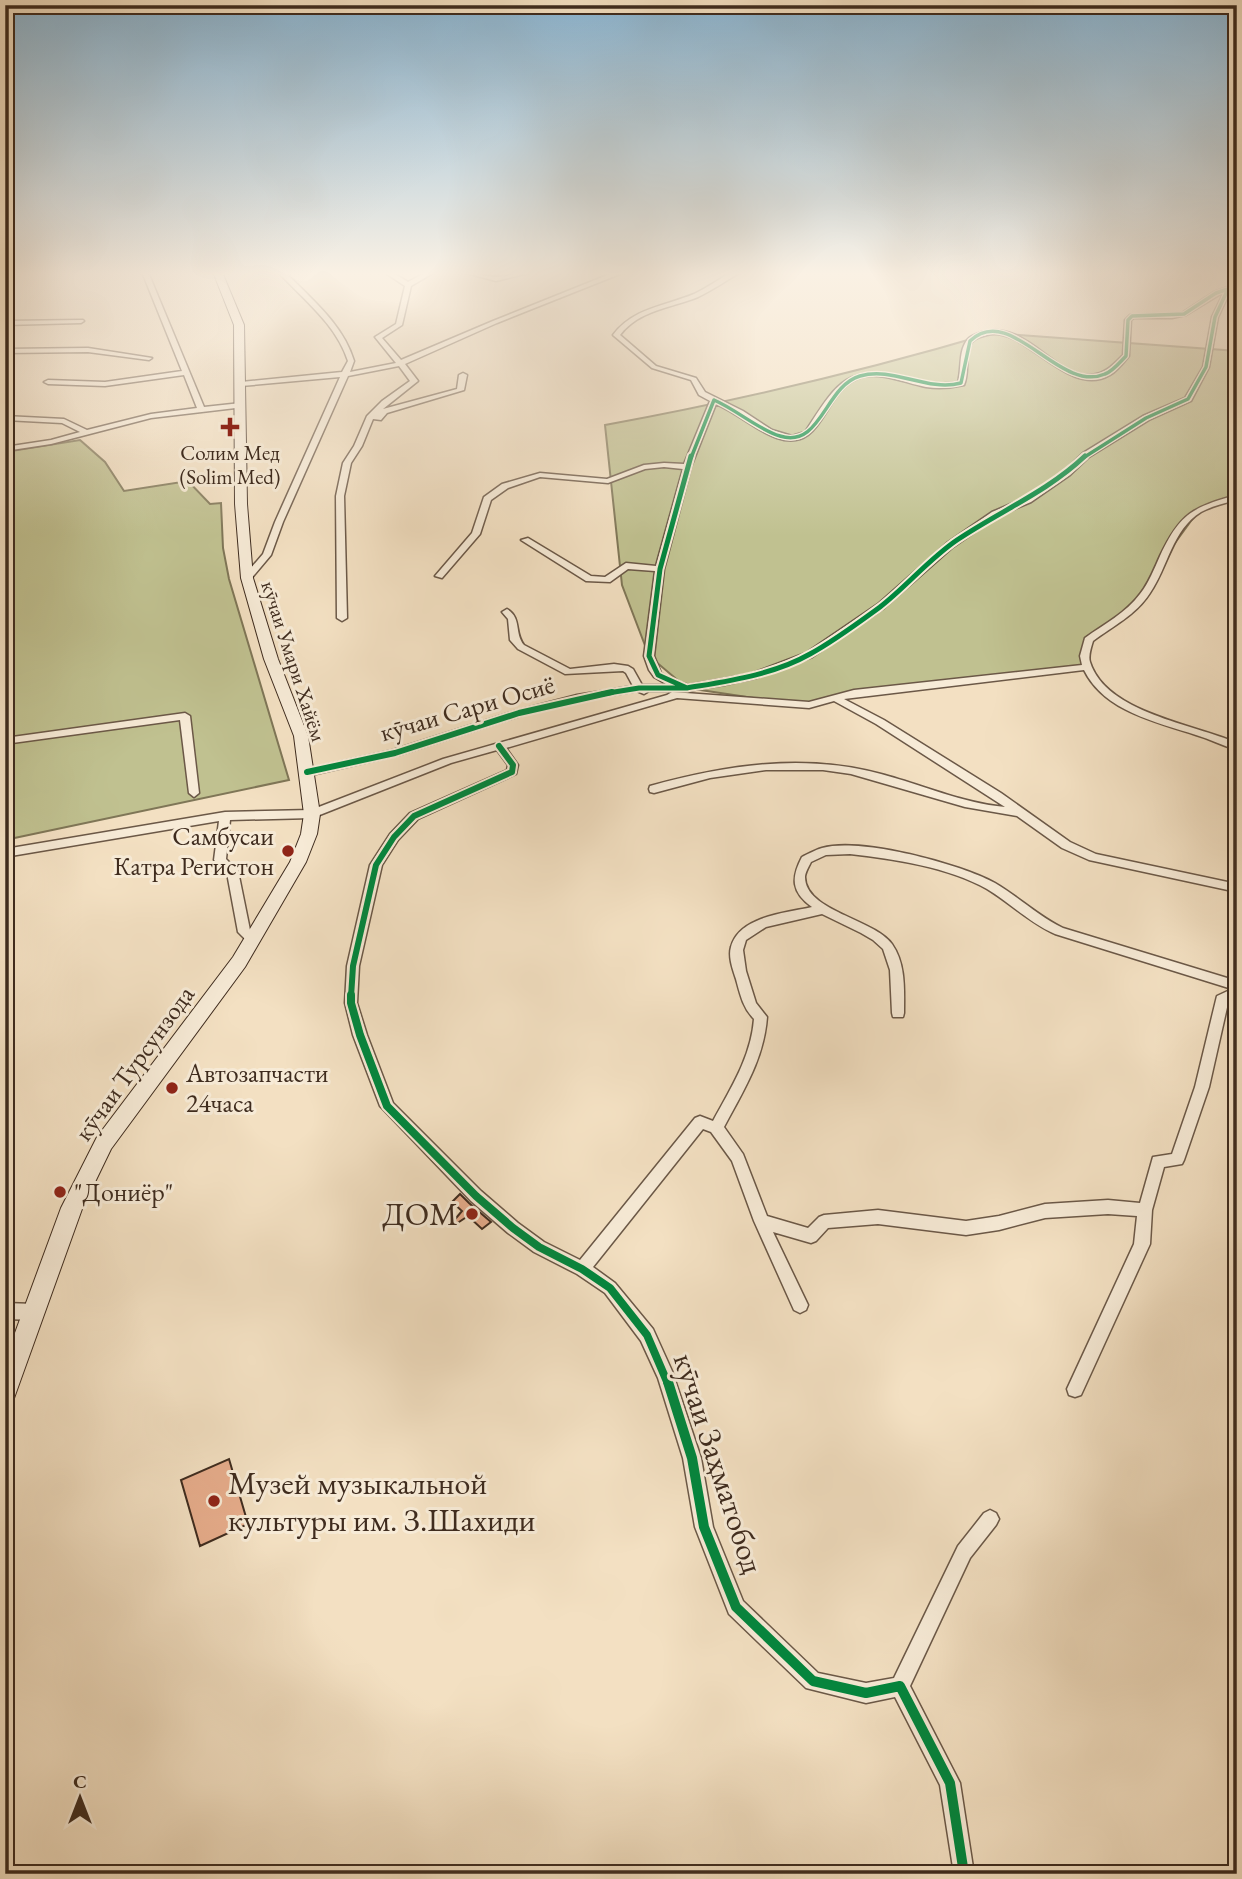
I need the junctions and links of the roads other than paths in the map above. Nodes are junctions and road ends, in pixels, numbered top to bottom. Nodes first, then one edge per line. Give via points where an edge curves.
1 (181, 360) edge
2 (240, 360) edge
3 (351, 360) edge
4 (398, 360) edge
5 (415, 360) edge
6 (645, 360) edge
7 (966, 360) edge
8 (1046, 360) edge
9 (1122, 360) edge
10 (1207, 360) edge
11 (404, 365) junction
12 (186, 373) junction
13 (348, 374) junction
14 (463, 375) dead end
15 (48, 382) dead end
16 (241, 384) junction
17 (714, 400) junction
18 (241, 405) junction
19 (201, 408) junction
20 (5, 418) edge
21 (366, 426) junction
22 (85, 432) junction
23 (5, 449) edge
24 (687, 467) junction
25 (1237, 497) edge
26 (525, 540) dead end
27 (660, 569) junction
28 (439, 576) dead end
29 (247, 578) junction
30 (507, 612) dead end
31 (342, 618) dead end
32 (1088, 667) junction
33 (687, 688) junction
34 (643, 690) junction
35 (675, 696) junction
36 (835, 698) junction
37 (643, 707) junction
38 (5, 741) edge
39 (499, 746) junction
40 (1237, 747) edge
41 (307, 772) junction
42 (654, 789) dead end
43 (194, 793) dead end
44 (1019, 812) junction
45 (312, 814) junction
46 (225, 816) junction
47 (5, 853) edge
48 (1237, 888) edge
49 (824, 909) junction
50 (252, 939) junction
51 (1237, 986) edge
52 (1237, 993) edge
53 (898, 1013) dead end
54 (716, 1128) junction
55 (1145, 1210) junction
56 (761, 1222) junction
57 (582, 1269) junction
58 (800, 1305) dead end
59 (5, 1311) edge
60 (35, 1312) junction
61 (1075, 1389) dead end
62 (5, 1393) edge
63 (990, 1519) dead end
64 (900, 1686) junction
65 (964, 1874) edge

1 - 12 street
2 - 16 main road, кӯчаи Умари Хайём
3 - 13 street
4 - 11 street
5 - 11 street
6 - 17 street via 654,367 694,379 706,397
7 - 17 street via 961,383 928,385 885,373 864,373 835,395 802,437 771,435
8 - 9 street via 1071,374 1096,377 1107,375
10 - 33 street via 1188,399 1146,418 1086,455 1028,500 995,514 950,545 881,606 809,654 753,676
11 - 13 street
11 - 21 street via 414,382 385,403
12 - 15 street via 105,384
12 - 19 street
13 - 16 street
13 - 29 street via 267,555
14 - 21 street via 460,390 384,411
16 - 18 main road, кӯчаи Умари Хайём
17 - 24 street
18 - 19 street
18 - 29 main road, кӯчаи Умари Хайём
19 - 22 street
20 - 22 street via 64,421
21 - 31 street via 347,463 340,496
22 - 23 street
24 - 27 street
24 - 28 street via 645,467 608,481 540,475 505,486 487,499 476,534
25 - 32 street via 1199,510 1178,531 1147,592 1088,640
26 - 27 street via 598,581 614,578 626,566
27 - 33 street via 651,669 664,680
29 - 41 main road, кӯчаи Умари Хайём via 271,659 300,729
30 - 34 street via 521,648 568,672 625,668
32 - 36 street, кӯчаи Сари Осиё
32 - 40 street via 1111,697
33 - 34 street
34 - 35 street, кӯчаи Сари Осиё
34 - 37 street via 648,699
34 - 41 street, кӯчаи Сари Осиё via 542,707 395,752
35 - 36 street, кӯчаи Сари Осиё via 795,705
35 - 37 street
36 - 44 street
37 - 39 street
38 - 43 street via 185,716
39 - 45 street
39 - 57 street, кӯчаи Заҳматобод via 513,765 512,772 414,816 376,865 354,966 351,1003 387,1106 513,1228 538,1247
41 - 45 main road, кӯчаи Турсунзода
42 - 44 street via 750,766 841,767 970,805
44 - 48 street via 1066,845 1093,857
45 - 46 street
45 - 50 main road, кӯчаи Турсунзода via 298,862
46 - 47 street
46 - 50 street via 220,860 232,871 244,932
49 - 51 street via 802,888 799,874 806,859 831,850 891,855 983,882 1056,930
49 - 53 street via 886,944 896,966
49 - 54 street via 761,923 737,944 747,998 761,1017 761,1032 748,1070
50 - 60 main road, кӯчаи Турсунзода via 104,1143 72,1208
52 - 55 street via 1222,1000 1202,1087 1177,1160 1158,1161
54 - 56 street via 738,1158
54 - 57 street via 700,1122
55 - 56 street via 1045,1211 966,1228 878,1217 824,1222 811,1236
55 - 61 street via 1142,1244
56 - 58 street
57 - 64 street, кӯчаи Заҳматобод via 610,1288 639,1325 667,1377 692,1458 704,1527 736,1607 813,1681 866,1693
59 - 60 street
60 - 62 main road, кӯчаи Турсунзода
63 - 64 street via 964,1552
64 - 65 street via 950,1783

